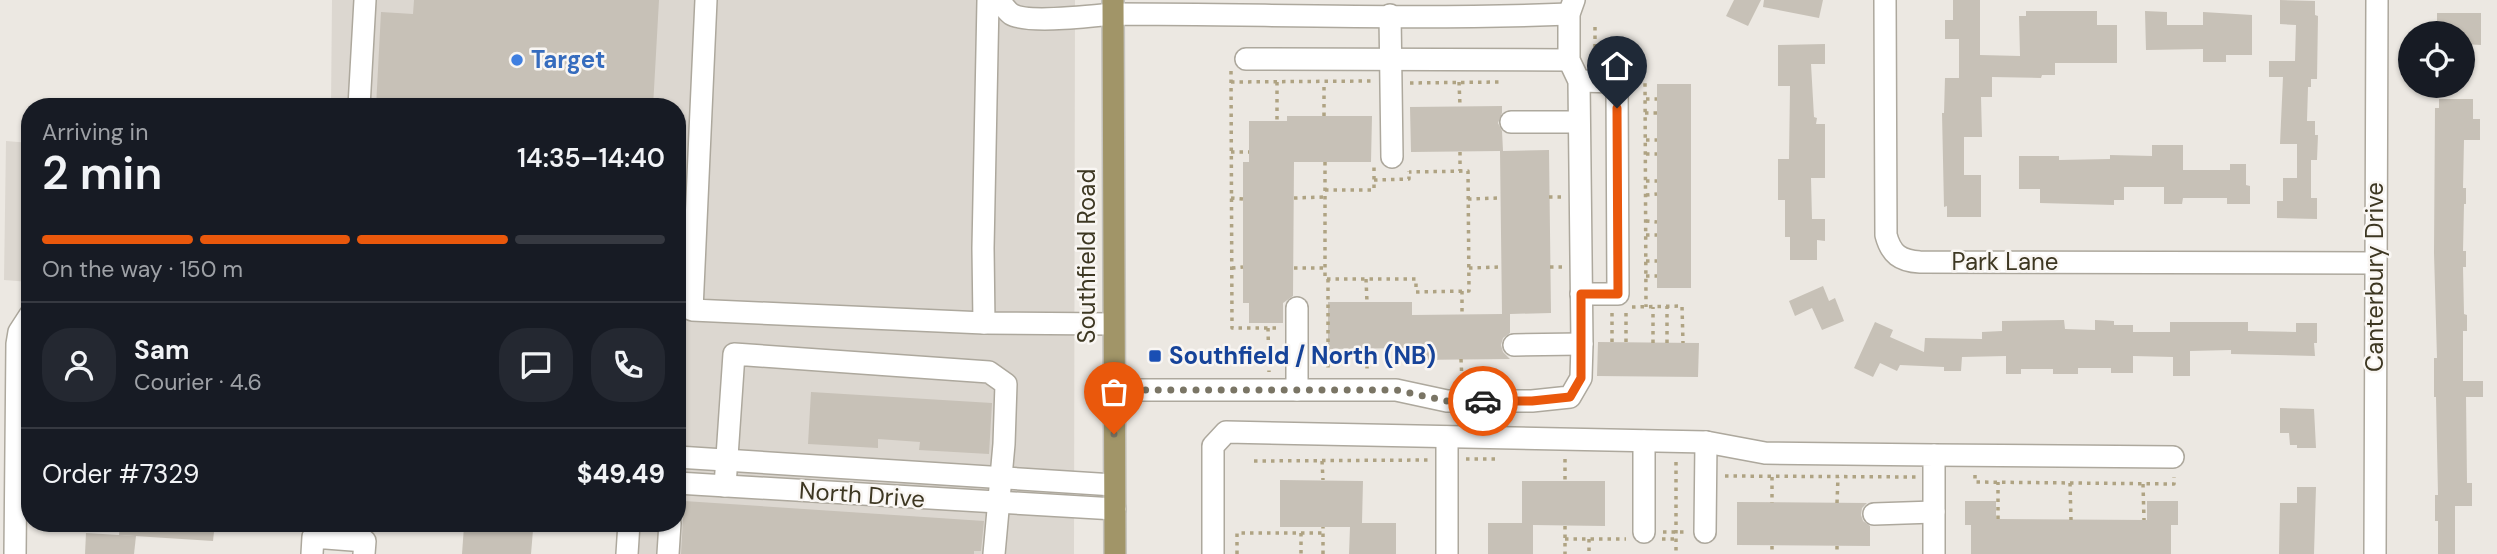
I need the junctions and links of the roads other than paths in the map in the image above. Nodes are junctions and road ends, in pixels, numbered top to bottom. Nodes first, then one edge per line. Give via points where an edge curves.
1 (365, 0) edge
2 (706, 0) edge
3 (994, 0) edge
4 (1885, 0) edge
5 (2376, 0) edge
6 (1113, 7) edge
7 (1225, 7) edge
8 (1571, 7) edge
9 (1472, 9) edge
10 (1390, 15) junction
11 (1391, 59) junction
12 (1569, 60) junction
13 (1238, 63) road end
14 (1579, 81) junction
15 (360, 98) edge
16 (1511, 122) dead end
17 (1578, 122) junction
18 (1383, 156) road end
19 (2375, 263) junction
20 (686, 282) edge
21 (1581, 294) junction
22 (686, 310) edge
23 (1297, 318) road end
24 (984, 323) junction
25 (1113, 324) junction
26 (21, 329) edge
27 (1582, 344) junction
28 (1514, 345) dead end
29 (1297, 384) junction
30 (1114, 390) junction
31 (21, 421) edge
32 (1447, 437) junction
33 (1644, 441) junction
34 (1706, 442) junction
35 (1934, 455) junction
36 (2173, 457) road end
37 (686, 458) edge
38 (726, 460) junction
39 (1001, 478) junction
40 (686, 483) edge
41 (1114, 485) junction
42 (725, 486) junction
43 (21, 501) edge
44 (999, 504) junction
45 (1115, 509) junction
46 (1934, 512) junction
47 (1874, 514) dead end
48 (628, 532) edge
49 (669, 532) edge
50 (1705, 532) road end
51 (1640, 536) road end
52 (15, 554) edge
53 (312, 554) edge
54 (364, 554) edge
55 (627, 554) edge
56 (668, 554) edge
57 (994, 554) edge
58 (1115, 554) edge
59 (1213, 554) edge
60 (1447, 554) edge
61 (1934, 554) edge
62 (2375, 554) edge

1 - 15 street
2 - 20 street
3 - 6 street via 1010,14 1024,17 1068,18
3 - 24 street
4 - 19 street, Park Lane via 1886,236 1892,252 1901,259
5 - 19 street, Canterbury Drive
6 - 7 street
6 - 25 main road, Southfield Road
7 - 10 street
8 - 9 street
8 - 12 street
9 - 10 street
10 - 11 street
11 - 12 street
11 - 13 street
11 - 18 street
12 - 14 street
14 - 17 street
14 - 21 street via 1617,82 1618,294
16 - 17 street
17 - 21 street
19 - 62 street, Canterbury Drive
21 - 27 street
22 - 24 street
23 - 29 street
24 - 25 street
25 - 30 main road, Southfield Road
26 - 31 street via 17,344
27 - 28 street
27 - 29 street via 1581,378 1570,397 1447,401 1396,390
29 - 30 street
30 - 41 main road, Southfield Road
32 - 33 street
32 - 59 street via 1226,432 1213,446
32 - 60 street
33 - 34 street
33 - 51 street
34 - 35 street via 1765,453
34 - 50 street
35 - 36 street
35 - 46 street
37 - 38 street, North Drive
38 - 39 street, North Drive
38 - 39 street via 734,354 989,372 1006,384
38 - 42 street
39 - 41 street, North Drive
39 - 44 street
40 - 42 street, North Drive
41 - 45 main road, Southfield Road
42 - 44 street, North Drive
43 - 52 street
44 - 45 street, North Drive
44 - 57 street
45 - 58 main road, Southfield Road
46 - 47 street
46 - 61 street
48 - 55 street
49 - 56 street
53 - 54 street via 313,537 365,541

